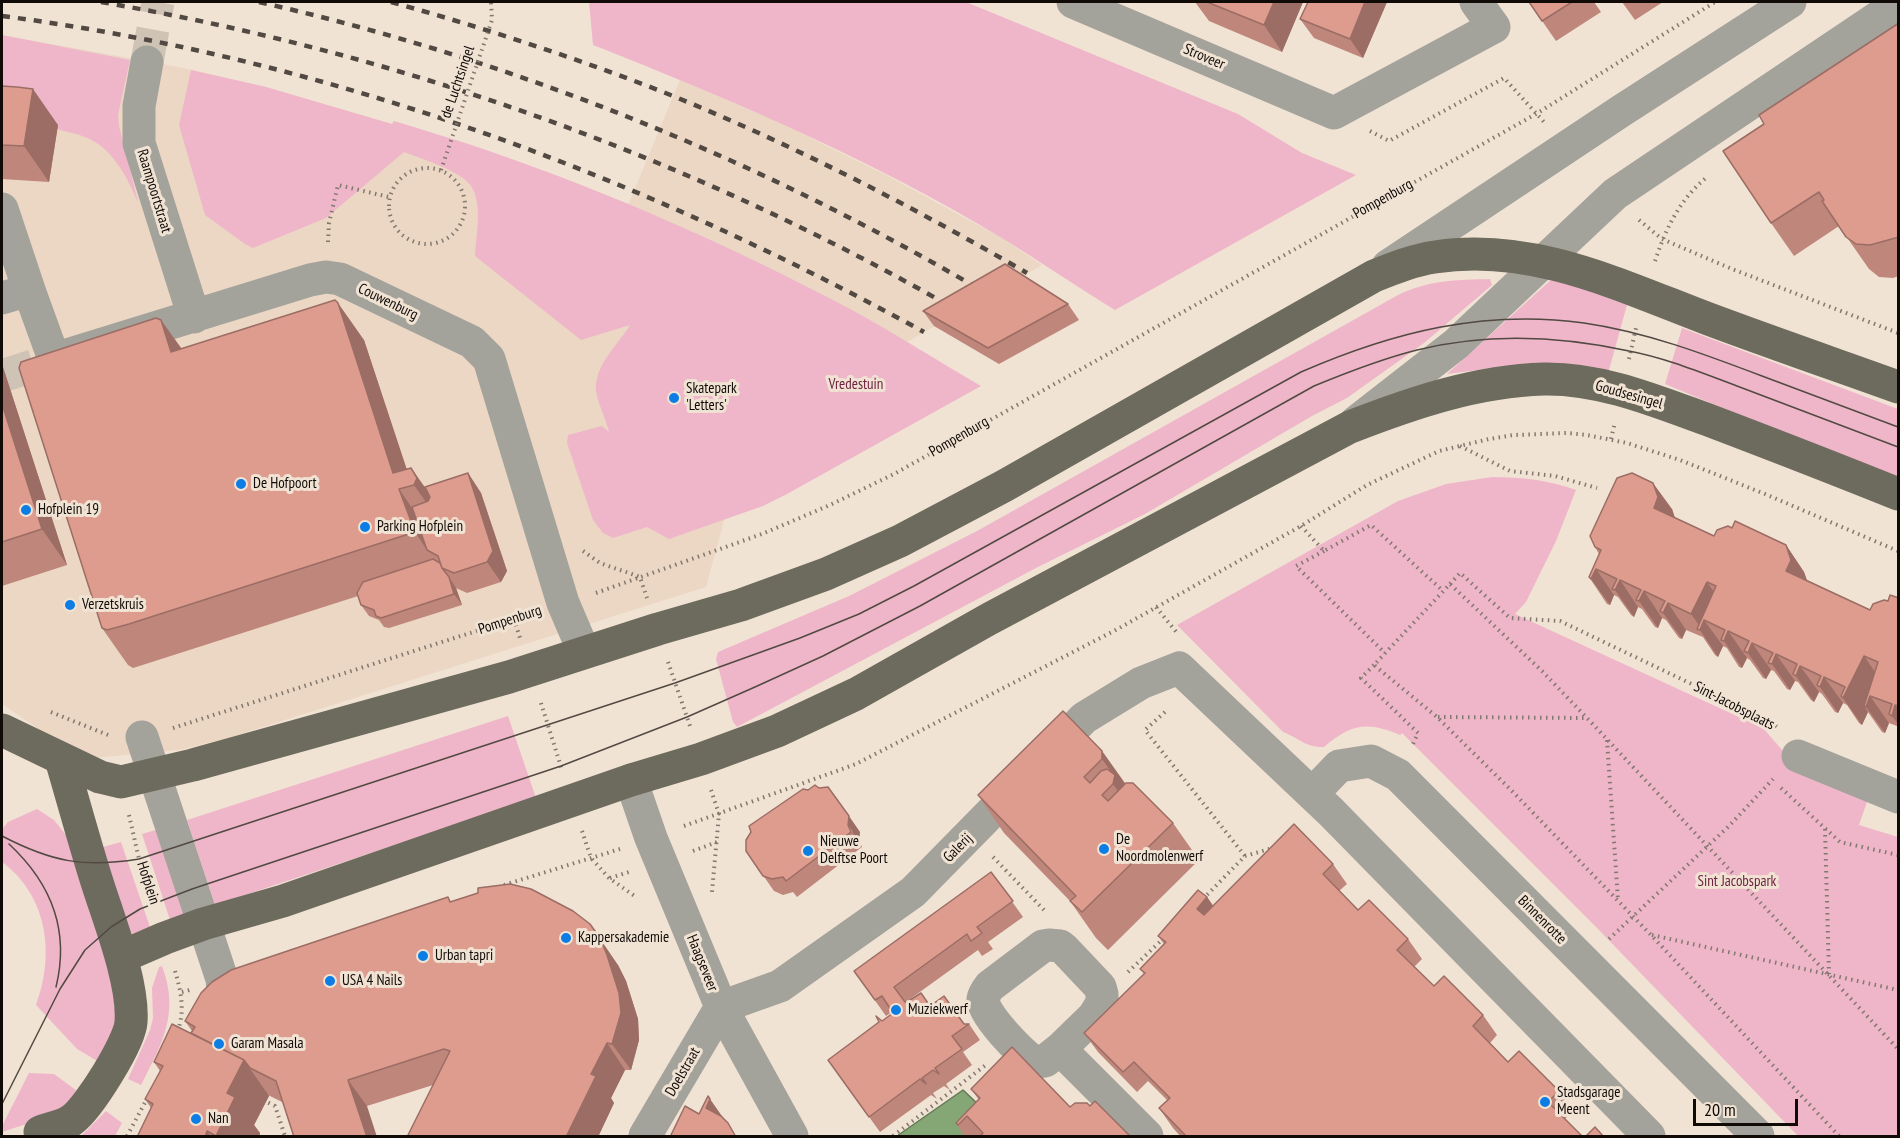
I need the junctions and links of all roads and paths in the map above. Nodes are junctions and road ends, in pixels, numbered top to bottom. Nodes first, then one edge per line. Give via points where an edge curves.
1 (491, 2) edge
2 (1073, 2) edge
3 (1476, 2) edge
4 (1715, 2) edge
5 (1790, 2) edge
6 (1899, 4) edge
7 (147, 62) tunnel mouth
8 (1334, 113) junction
9 (1536, 114) junction
10 (441, 170) junction
11 (389, 197) junction
12 (2, 209) edge
13 (329, 223) dead end
14 (1543, 261) junction
15 (1374, 276) junction
16 (1643, 293) junction
17 (15, 294) edge
18 (194, 317) junction
19 (1899, 333) edge
20 (1899, 387) edge
21 (1623, 391) junction
22 (1350, 427) junction
23 (1611, 439) junction
24 (1460, 446) junction
25 (1597, 488) dead end
26 (1899, 494) edge
27 (1301, 526) junction
28 (1324, 551) junction
29 (1899, 551) edge
30 (640, 577) junction
31 (1450, 584) junction
32 (1443, 591) junction
33 (563, 603) junction
34 (1156, 608) junction
35 (514, 619) junction
36 (1173, 628) dead end
37 (658, 629) junction
38 (584, 652) junction
39 (1385, 653) junction
40 (1374, 665) junction
41 (530, 670) junction
42 (1191, 679) junction
43 (51, 712) dead end
44 (1437, 717) junction
45 (1587, 718) junction
46 (1409, 725) dead end
47 (2, 730) edge
48 (142, 737) joint
49 (1607, 740) junction
50 (1798, 756) junction
51 (61, 759) junction
52 (701, 759) junction
53 (154, 776) junction
54 (631, 780) junction
55 (1772, 780) junction
56 (121, 782) junction
57 (1312, 794) junction
58 (1899, 797) edge
59 (573, 801) junction
60 (719, 814) junction
61 (1825, 828) junction
62 (971, 835) junction
63 (651, 838) junction
64 (1708, 845) junction
65 (1275, 848) edge
66 (1899, 855) edge
67 (1245, 856) junction
68 (591, 858) junction
69 (503, 886) edge
70 (1618, 900) junction
71 (1197, 905) edge
72 (1634, 917) junction
73 (203, 924) junction
74 (1652, 935) junction
75 (165, 938) junction
76 (1164, 938) edge
77 (1607, 940) dead end
78 (1055, 945) junction
79 (121, 957) junction
80 (1829, 974) junction
81 (1899, 990) edge
82 (1102, 994) junction
83 (721, 1007) junction
84 (190, 1039) joint
85 (1014, 1043) junction
86 (1060, 1049) junction
87 (1899, 1049) edge
88 (150, 1094) edge
89 (255, 1096) edge
90 (40, 1134) edge
91 (127, 1137) edge
92 (285, 1137) edge
93 (645, 1137) edge
94 (792, 1137) edge
95 (893, 1137) edge
96 (1147, 1137) edge
97 (1649, 1137) edge
98 (1758, 1137) edge
99 (1839, 1137) edge

1 - 10 path, de Luchtsingel, bridge via 492,20
2 - 8 street, Stroveer
3 - 8 street via 1494,27
4 - 9 path, Pompenburg
5 - 15 street
6 - 14 street via 1614,194
7 - 18 street, Raampoortstraat via 138,106 138,143
8 - 9 path via 1389,141 1504,78
9 - 30 path, Pompenburg via 894,474 762,534
10 - 11 path via 417,168 397,182
10 - 11 path via 459,183 466,205 460,226 441,242 416,243 405,237 390,217
11 - 13 path via 338,185
12 - 17 street, Couwenburg
14 - 15 main road via 1453,255
14 - 16 main road
14 - 22 street via 1456,344
15 - 37 main road via 900,541 784,590
16 - 19 path via 1662,239
16 - 20 main road
16 - 21 path
17 - 18 street, Couwenburg via 54,359
18 - 33 street, Couwenburg via 310,280 333,278 472,342 489,359
21 - 22 main road, Goudsesingel via 1564,380 1516,382 1463,390
21 - 23 path
21 - 26 main road, Goudsesingel
22 - 52 main road via 856,694 777,731
23 - 24 path via 1539,433
23 - 29 path via 1680,460
24 - 25 path via 1510,471 1555,476
24 - 27 path via 1408,464
27 - 28 path
27 - 34 path
28 - 32 path via 1371,525
28 - 39 path via 1296,566
30 - 33 path, Pompenburg
30 - 37 path
31 - 32 path
31 - 45 path
31 - 50 path, Sint-Jacobsplaats via 1460,573 1510,618 1560,621 1769,721 1792,739
32 - 39 path
33 - 35 path, Pompenburg
33 - 38 street, Couwenburg
34 - 36 path
34 - 60 path via 856,764
35 - 41 path
35 - 48 path, Pompenburg
37 - 38 main road
37 - 52 path
38 - 41 main road
39 - 40 path
40 - 44 path
40 - 46 path via 1361,678
41 - 53 main road
41 - 59 path
42 - 57 street
42 - 62 street, Galerij via 1141,683 1084,718
42 - 67 path via 1186,692 1145,730
43 - 56 path, Hofplein via 113,737
44 - 45 path
44 - 70 path
45 - 49 path
47 - 51 main road
48 - 53 street
49 - 64 path
49 - 70 path
50 - 55 path
50 - 58 street
51 - 56 main road
51 - 79 main road
52 - 54 main road
52 - 60 path
53 - 56 main road
53 - 73 street
54 - 59 main road
54 - 63 street, Haagseveer
55 - 61 path
55 - 64 path
56 - 75 path, Hofplein via 139,859
57 - 97 street
57 - 98 street, Binnenrotte via 1339,766 1371,761 1398,775
59 - 68 path
59 - 73 main road via 283,901
60 - 63 path
61 - 66 path via 1840,842
61 - 80 path
62 - 78 path via 1048,913
62 - 83 street, Galerij via 913,892 790,980
63 - 68 path
63 - 83 street, Haagseveer
64 - 72 path
64 - 80 path
65 - 67 path
67 - 71 path
68 - 69 path
70 - 72 path
72 - 74 path
72 - 77 path
73 - 75 main road
73 - 84 street via 222,979 225,1009
74 - 80 path
74 - 99 path
75 - 79 main road
75 - 84 path, Hofplein via 182,992 181,1022
76 - 82 path
78 - 82 street via 1065,950
78 - 85 street via 1043,946 985,992 984,1007
79 - 90 main road via 131,1007 131,1025 123,1044 80,1113
80 - 81 path
80 - 87 path
82 - 86 street via 1102,1003 1094,1016
83 - 93 street, Doelstraat
83 - 94 street, Haagseveer
85 - 86 street via 1034,1062 1045,1061
85 - 95 path
86 - 96 street
88 - 91 path
89 - 92 path via 275,1106

